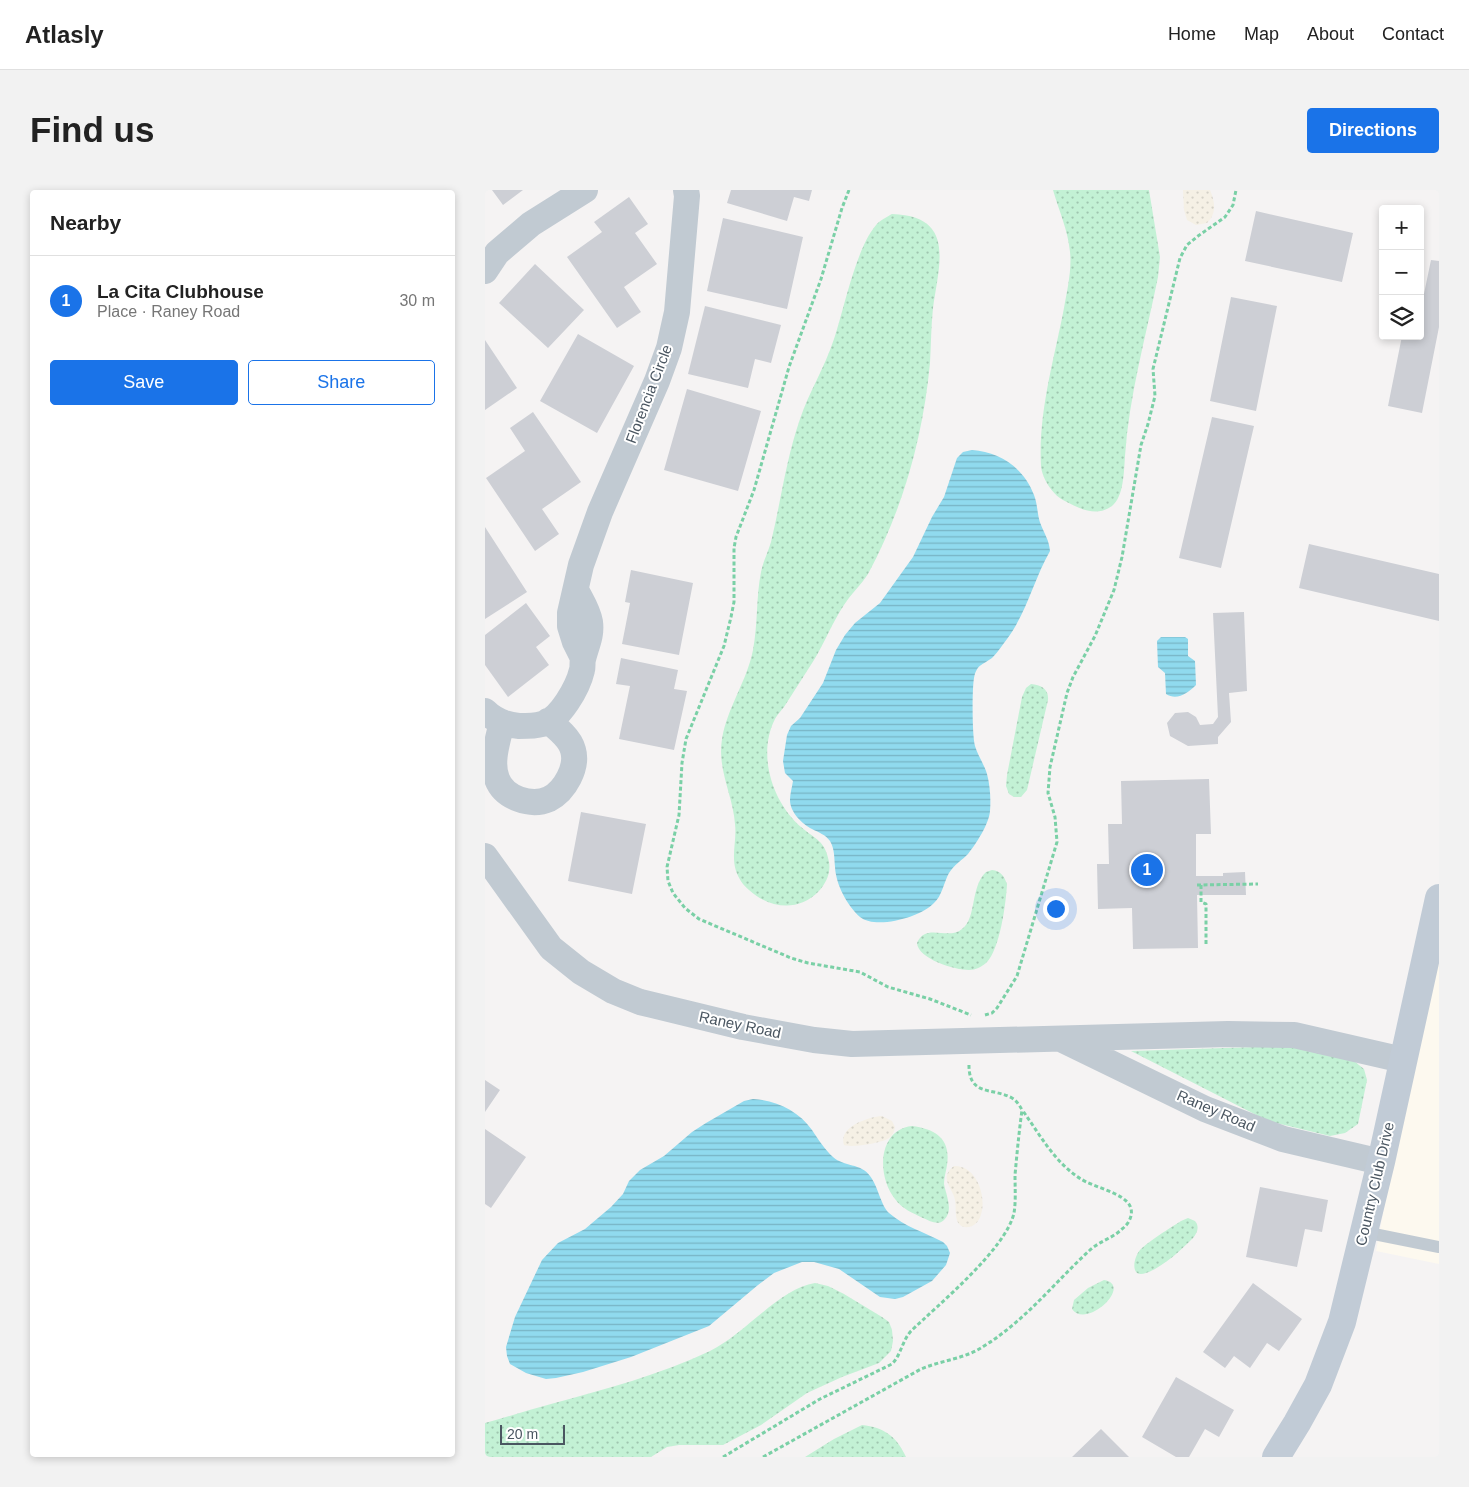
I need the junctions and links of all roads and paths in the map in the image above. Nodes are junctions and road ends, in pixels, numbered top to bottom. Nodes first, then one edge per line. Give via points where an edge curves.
1 (585, 190) edge
2 (686, 190) edge
3 (849, 190) edge
4 (1236, 190) edge
5 (489, 260) edge
6 (493, 716) edge
7 (548, 721) junction
8 (485, 856) edge
9 (1257, 884) dead end
10 (1439, 898) edge
11 (1206, 945) dead end
12 (971, 1028) junction
13 (1058, 1038) junction
14 (1403, 1060) junction
15 (1022, 1110) junction
16 (1381, 1162) junction
17 (1364, 1232) junction
18 (1439, 1247) edge
19 (723, 1457) edge
20 (763, 1457) edge
21 (1276, 1457) edge

1 - 5 street via 531,224
2 - 7 street, Florencia Circle via 677,312 669,348 581,565 570,626 583,658 582,672 565,705
3 - 12 path via 736,538 731,617 724,646 686,738 679,815 667,867 668,881 685,908 699,919 791,958 860,972 887,987 937,1001
4 - 12 path via 1233,205 1225,217 1187,245 1180,258 1153,369 1155,396 1141,445 1114,590 1070,685 1050,767 1048,793 1055,817 1057,842 1017,976 992,1013
6 - 7 street via 514,726
6 - 7 street via 496,779 510,796 530,802 550,798 561,790 574,763 569,741
8 - 12 street, Raney Road via 551,948 581,972 640,1002 743,1027 852,1044
9 - 11 path via 1199,885 1201,902 1206,904
10 - 14 street, Country Club Drive
12 - 13 street, Raney Road
12 - 15 path via 969,1068 976,1087 1013,1099
13 - 14 street, Raney Road via 1294,1035
13 - 16 street, Raney Road via 1205,1109 1283,1139
14 - 16 street, Country Club Drive
15 - 19 path via 1014,1214 1000,1241 983,1261 907,1335 898,1358 892,1364 820,1399
15 - 20 path via 1061,1164 1082,1180 1130,1204 1132,1213 1129,1221 1123,1229 1092,1248 1037,1304 983,1347 963,1357 921,1369
16 - 17 street, Country Club Drive
17 - 18 lane
17 - 21 street, Country Club Drive via 1343,1322 1318,1385

